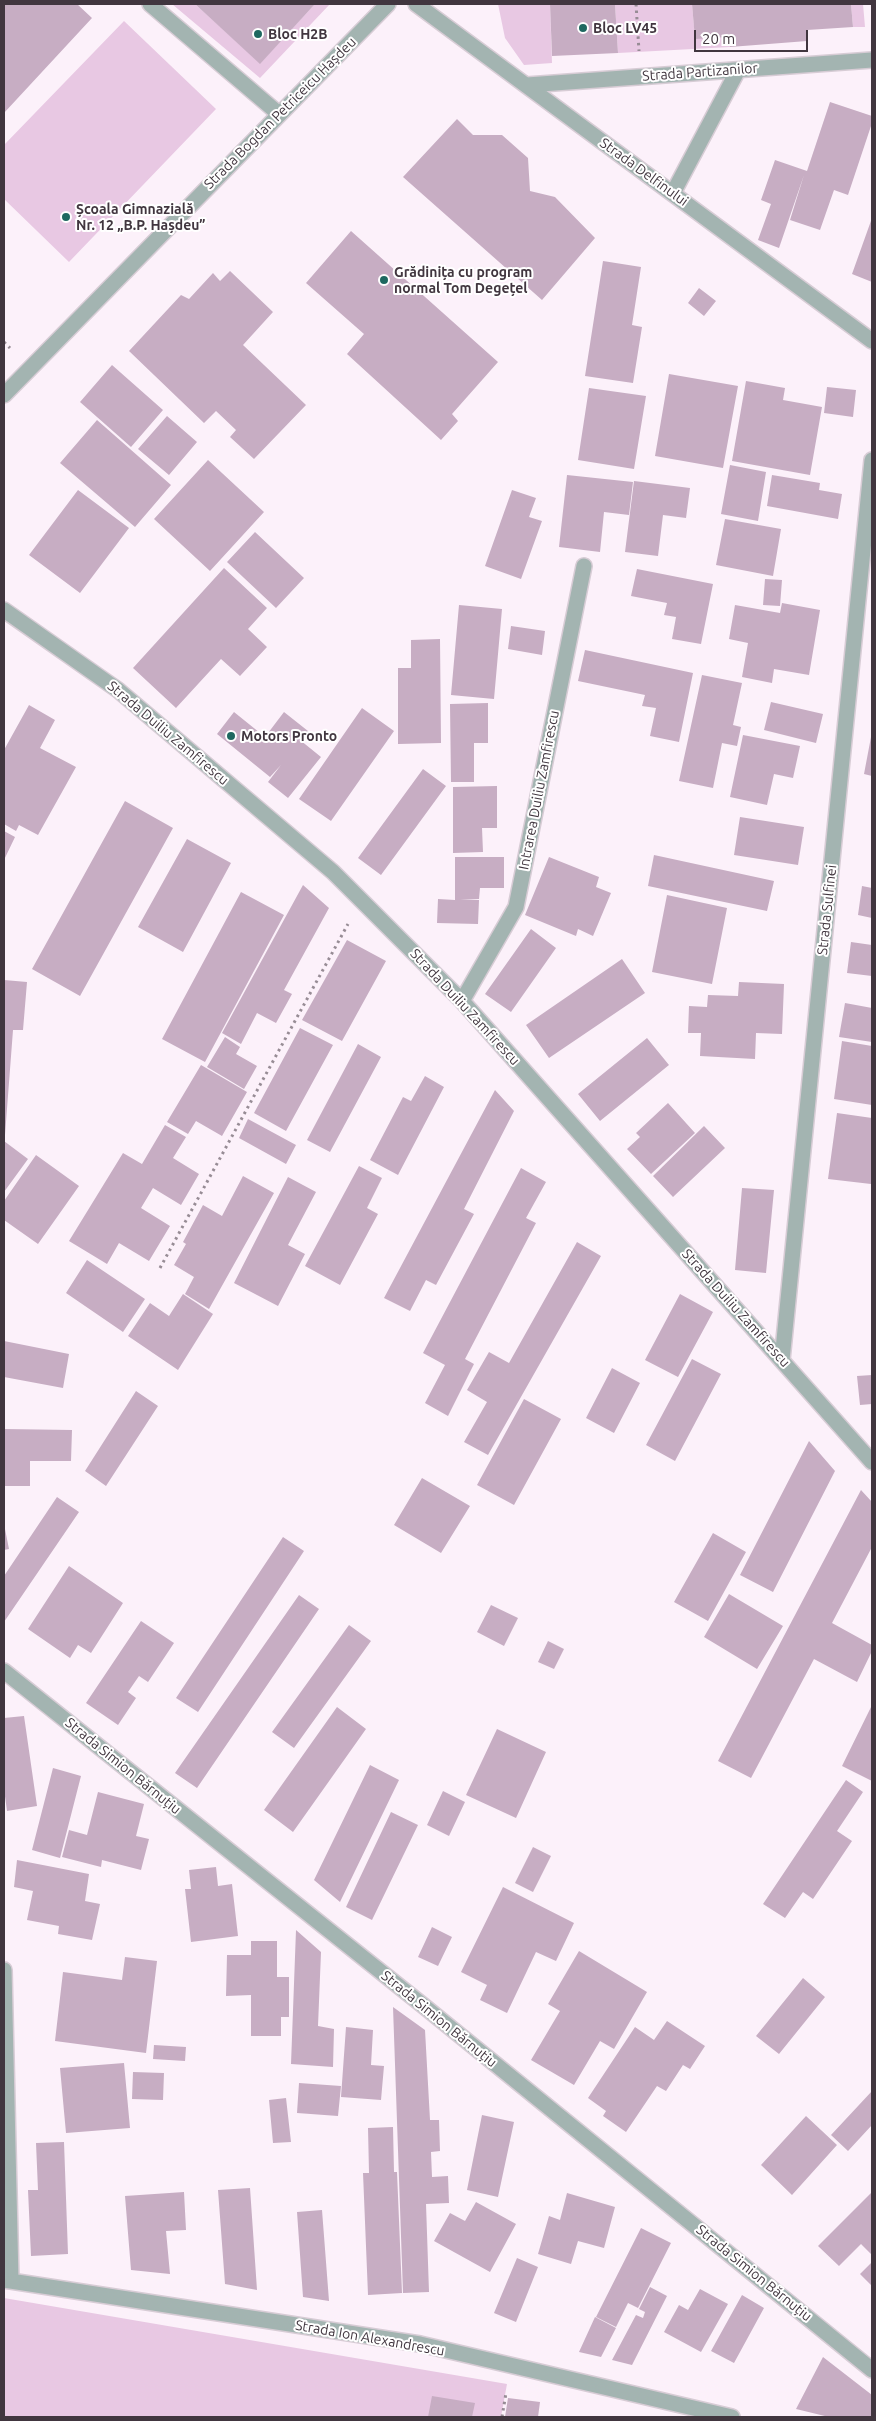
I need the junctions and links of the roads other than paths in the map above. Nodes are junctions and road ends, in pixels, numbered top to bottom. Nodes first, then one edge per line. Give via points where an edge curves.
1 (150, 4) edge
2 (388, 4) edge
3 (416, 4) edge
4 (872, 60) edge
5 (738, 70) junction
6 (527, 85) junction
7 (279, 114) junction
8 (673, 193) junction
9 (872, 341) edge
10 (4, 395) edge
11 (872, 460) edge
12 (584, 566) dead end
13 (4, 610) edge
14 (462, 1001) junction
15 (782, 1360) junction
16 (872, 1462) edge
17 (4, 1671) edge
18 (4, 1970) edge
19 (7, 2281) edge
20 (872, 2370) edge
21 (732, 2417) edge

1 - 7 street
2 - 7 street, Strada Bogdan Petriceicu Hașdeu
3 - 6 street, Strada Delfinului
4 - 5 street, Strada Partizanilor
5 - 6 street, Strada Partizanilor
5 - 8 street
6 - 8 street, Strada Delfinului
7 - 10 street, Strada Bogdan Petriceicu Hașdeu
8 - 9 street, Strada Delfinului
11 - 15 street, Strada Sulfinei
12 - 14 street, Intrarea Duiliu Zamfirescu via 516,907
13 - 14 street, Strada Duiliu Zamfirescu via 118,690 333,872
14 - 15 street, Strada Duiliu Zamfirescu
15 - 16 street, Strada Duiliu Zamfirescu
17 - 20 street, Strada Simion Bărnuțiu
18 - 19 street
19 - 21 street, Strada Ion Alexandrescu via 420,2344

